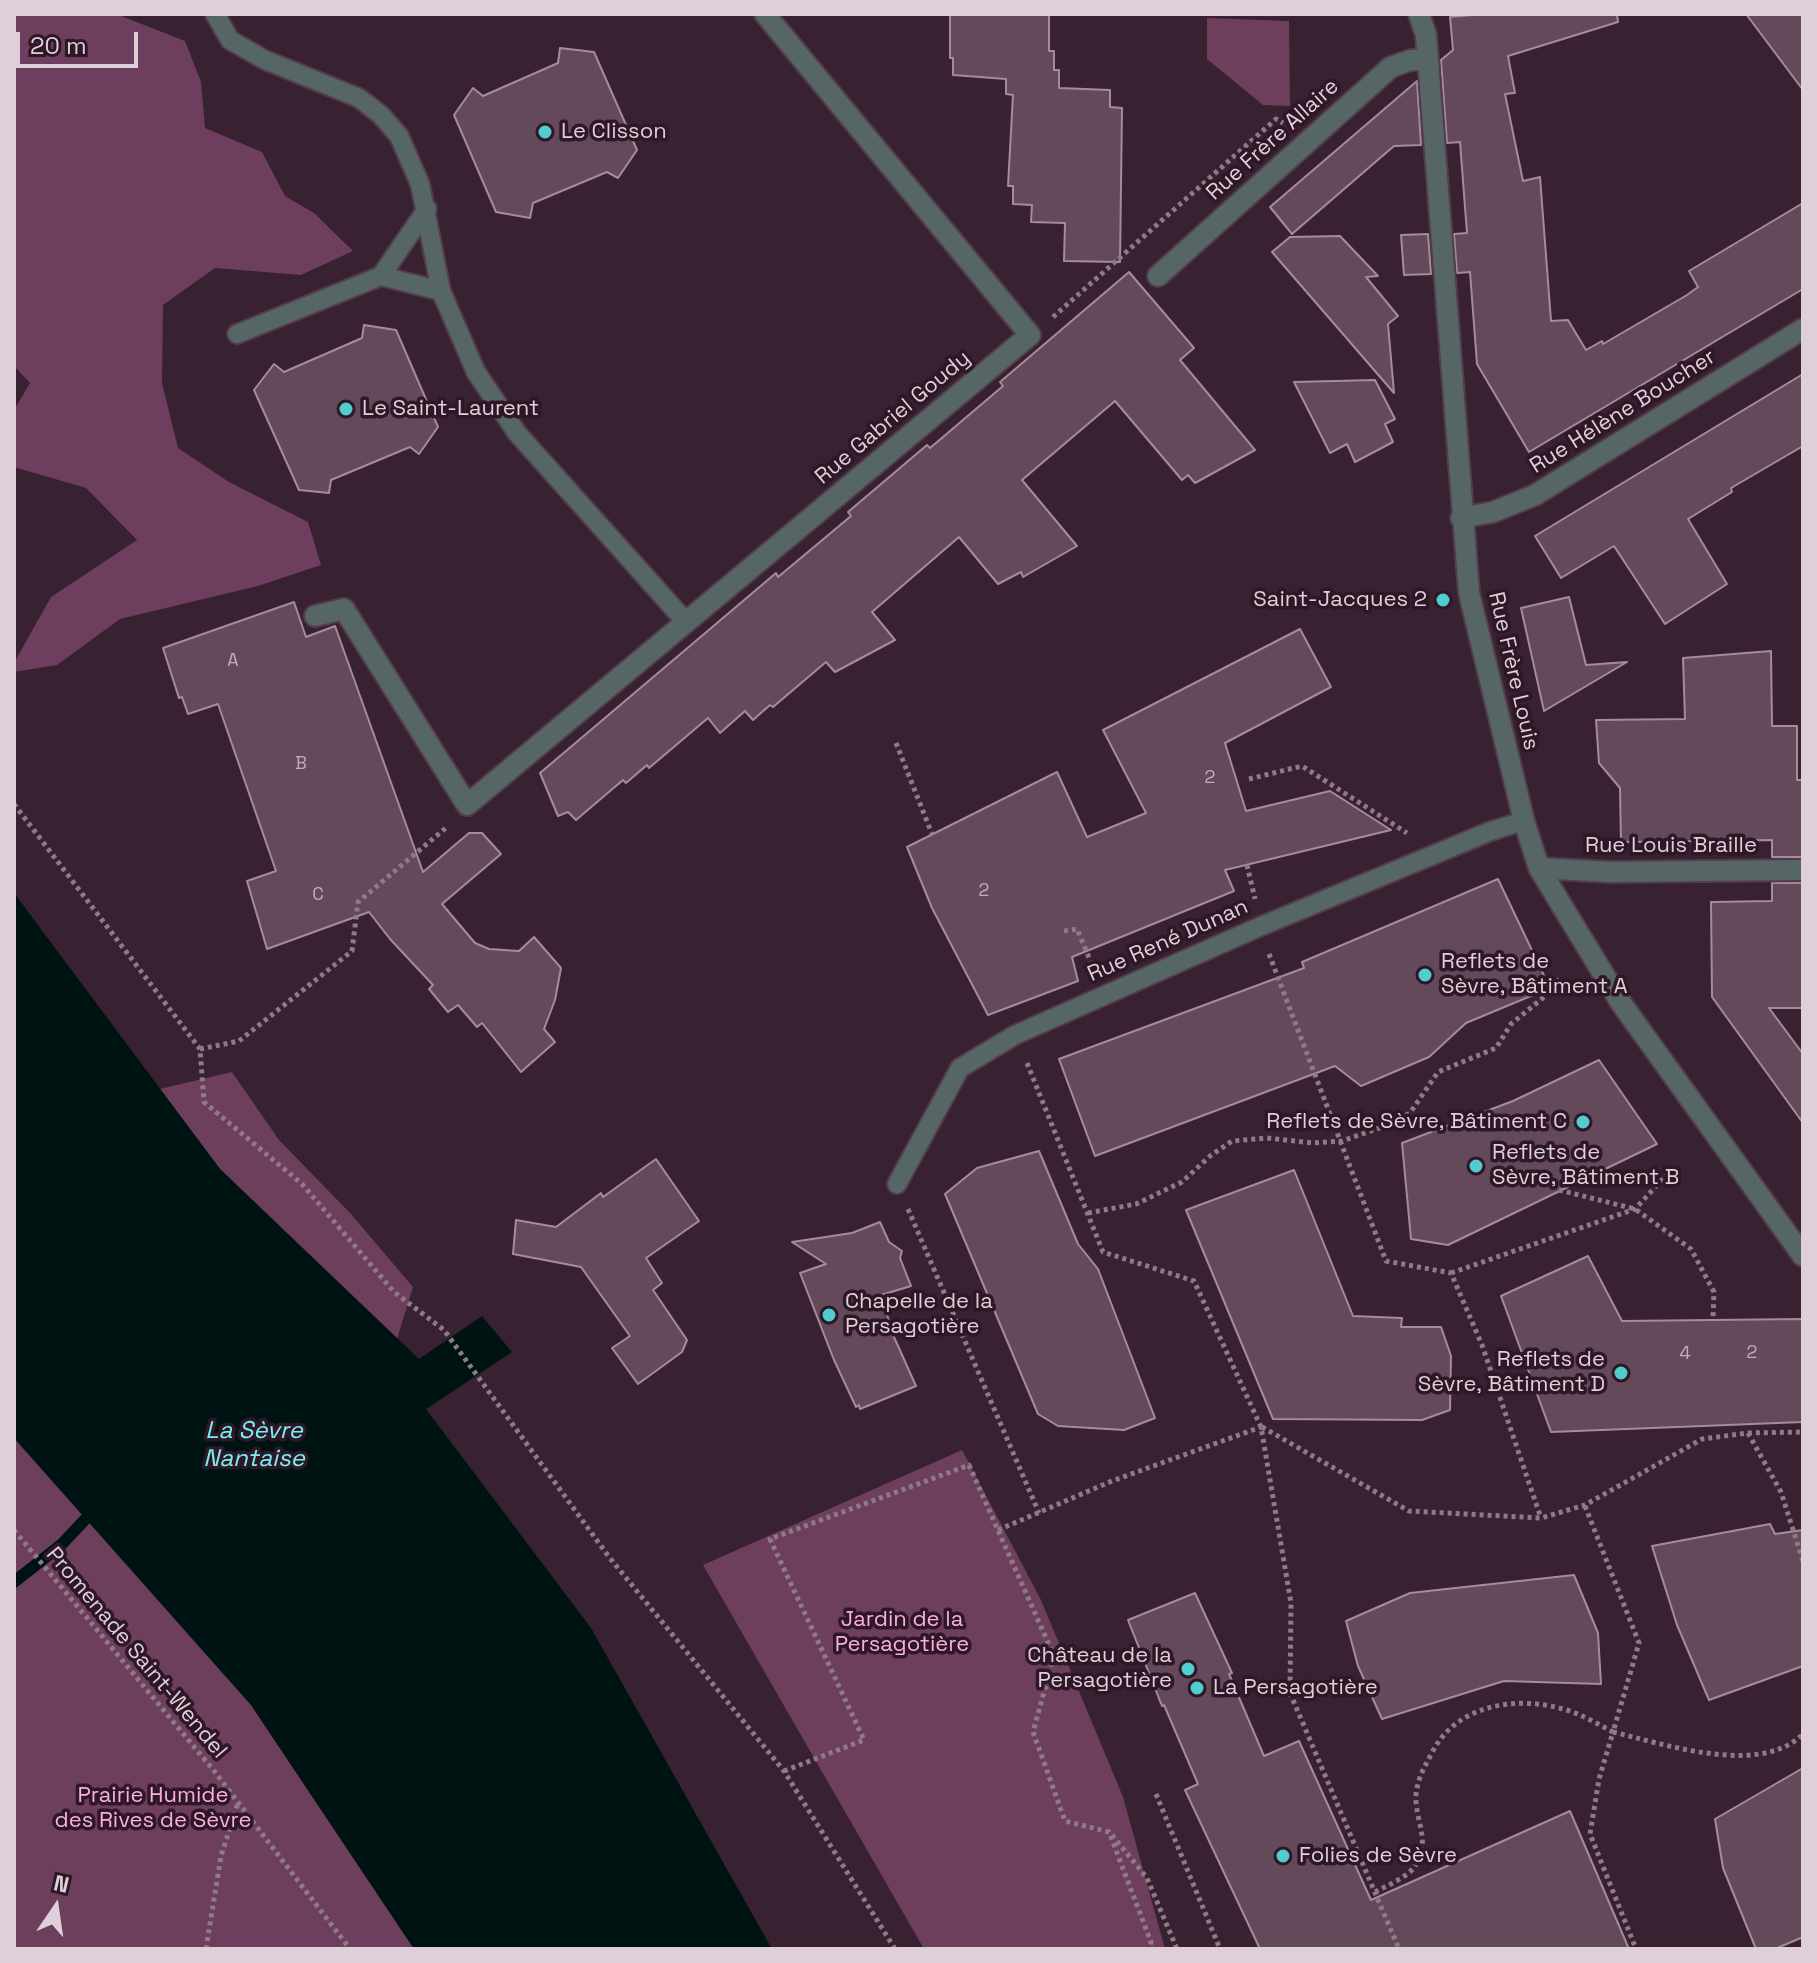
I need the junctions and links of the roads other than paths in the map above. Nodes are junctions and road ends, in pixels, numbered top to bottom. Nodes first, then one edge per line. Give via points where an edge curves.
1 (215, 14) edge
2 (765, 14) edge
3 (1419, 14) edge
4 (1428, 60) junction
5 (427, 209) junction
6 (381, 276) junction
7 (1158, 276) dead end
8 (441, 291) junction
9 (1803, 329) edge
10 (237, 334) dead end
11 (1461, 518) junction
12 (315, 616) dead end
13 (686, 622) junction
14 (1524, 821) junction
15 (1539, 868) junction
16 (1803, 870) edge
17 (897, 1184) road end
18 (1803, 1256) edge

1 - 5 lane via 230,40 359,98 381,115 399,136
2 - 13 street, Rue Gabriel Goudy via 1030,335
3 - 4 street, Rue Frère Louis
4 - 7 street, Rue Frère Allaire via 1391,67
4 - 11 street, Rue Frère Louis
5 - 6 lane
5 - 8 lane
6 - 8 lane
6 - 10 lane
8 - 13 lane via 476,372 517,433
9 - 11 street, Rue Hélène Boucher via 1535,495
11 - 14 street, Rue Frère Louis via 1469,593
12 - 13 street, Rue Gabriel Goudy via 344,609 467,805
14 - 15 street, Rue Frère Louis
14 - 17 lane, Rue René Dunan via 1259,927 1015,1035 960,1068
15 - 16 street, Rue Louis Braille
15 - 18 street, Rue Frère Louis via 1621,1003

